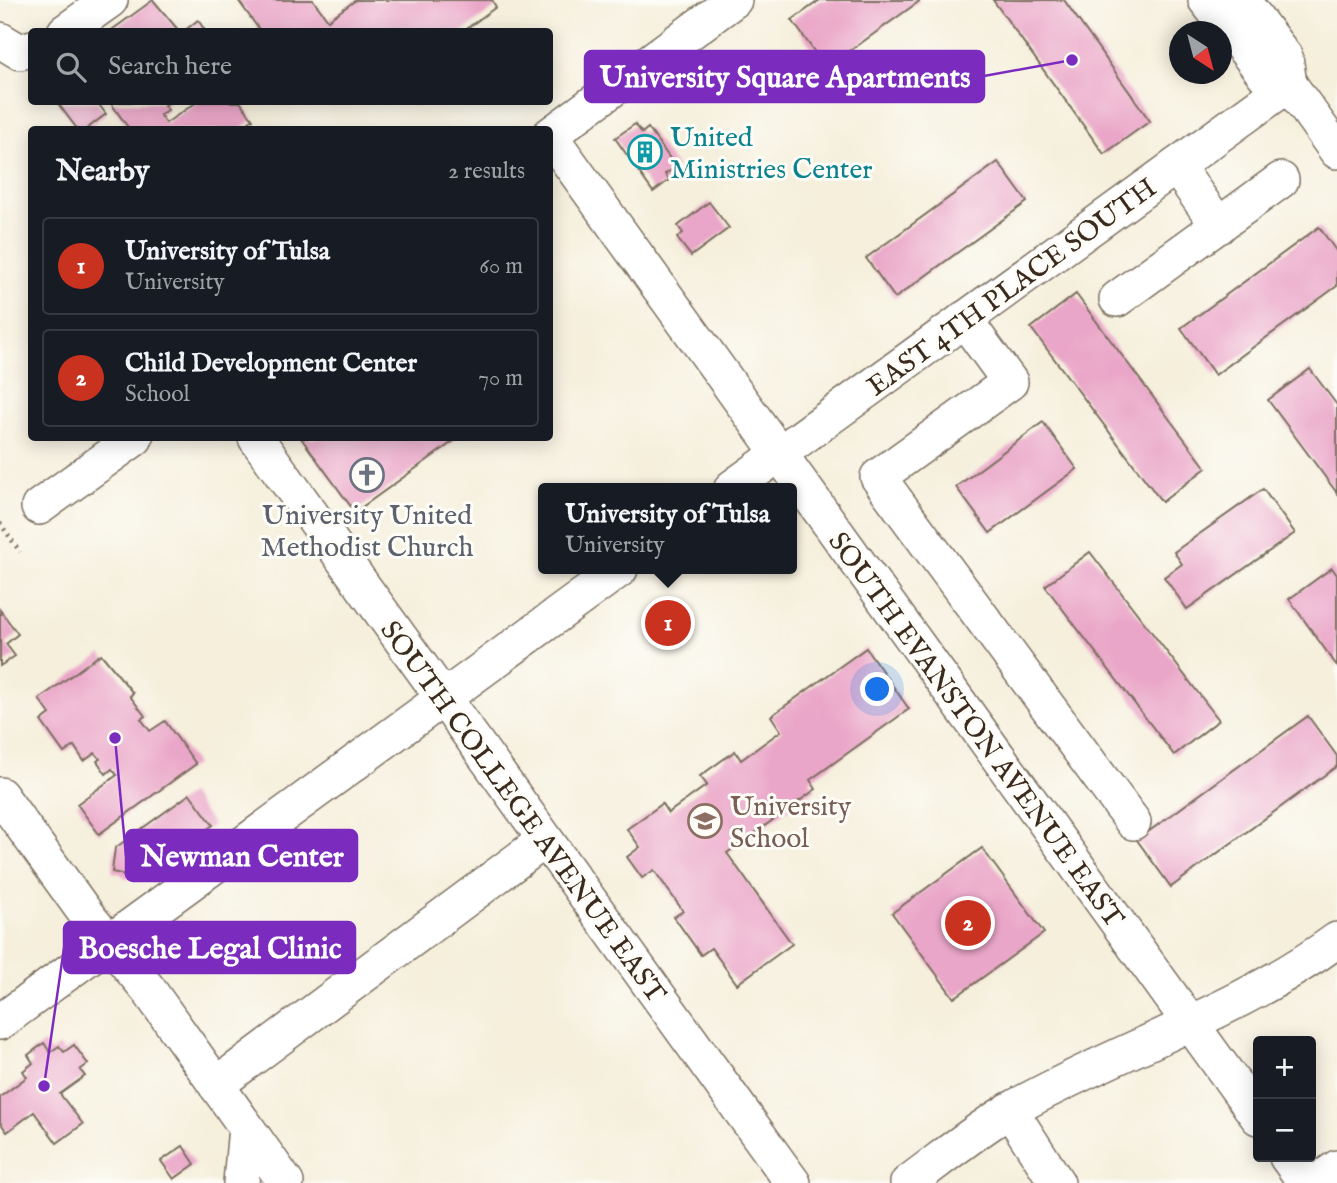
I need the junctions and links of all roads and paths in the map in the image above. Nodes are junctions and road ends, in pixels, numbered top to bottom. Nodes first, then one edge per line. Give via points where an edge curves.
1 (110, 0) edge
2 (734, 0) edge
3 (1206, 0) edge
4 (1242, 0) edge
5 (71, 28) edge
6 (0, 40) edge
7 (28, 49) edge
8 (1289, 84) junction
9 (553, 133) edge
10 (553, 139) edge
11 (1337, 151) edge
12 (1176, 166) junction
13 (1281, 180) dead end
14 (1219, 226) junction
15 (1117, 299) dead end
16 (964, 319) junction
17 (131, 441) edge
18 (258, 441) edge
19 (780, 454) junction
20 (739, 483) edge
21 (38, 507) dead end
22 (0, 523) edge
23 (20, 552) dead end
24 (613, 574) edge
25 (443, 698) junction
26 (0, 795) edge
27 (1133, 822) dead end
28 (13, 839) edge
29 (545, 841) junction
30 (1337, 940) edge
31 (109, 941) junction
32 (0, 1022) edge
33 (1190, 1024) junction
34 (216, 1085) junction
35 (1010, 1110) junction
36 (1253, 1110) edge
37 (246, 1127) junction
38 (1291, 1162) edge
39 (1337, 1168) edge
40 (241, 1183) edge
41 (286, 1183) edge
42 (793, 1183) edge
43 (908, 1183) edge
44 (1057, 1183) edge
45 (1306, 1183) edge
46 (1316, 1183) edge

1 - 5 street
2 - 9 street
3 - 8 street via 1265,75
4 - 8 street via 1285,57
6 - 7 street via 20,52
8 - 11 street
8 - 12 street, EAST 4TH PLACE SOUTH
10 - 19 street, SOUTH EVANSTON AVENUE EAST
12 - 14 street
12 - 16 street, EAST 4TH PLACE SOUTH
13 - 14 street
14 - 15 street
16 - 19 street, EAST 4TH PLACE SOUTH
16 - 27 street via 1010,382 878,477
17 - 21 street
18 - 25 street, SOUTH COLLEGE AVENUE EAST
19 - 20 street, EAST 4TH PLACE SOUTH
19 - 33 street, SOUTH EVANSTON AVENUE EAST
22 - 23 path
24 - 25 street
25 - 29 street, SOUTH COLLEGE AVENUE EAST
25 - 31 street
26 - 28 street
28 - 31 street
29 - 34 street
29 - 42 street, SOUTH COLLEGE AVENUE EAST
30 - 33 street via 1276,981
31 - 32 street
31 - 34 street
33 - 35 street
33 - 36 street, SOUTH EVANSTON AVENUE EAST
34 - 37 street
35 - 43 street
35 - 44 street
37 - 40 street
37 - 41 street
38 - 45 street
39 - 46 street

